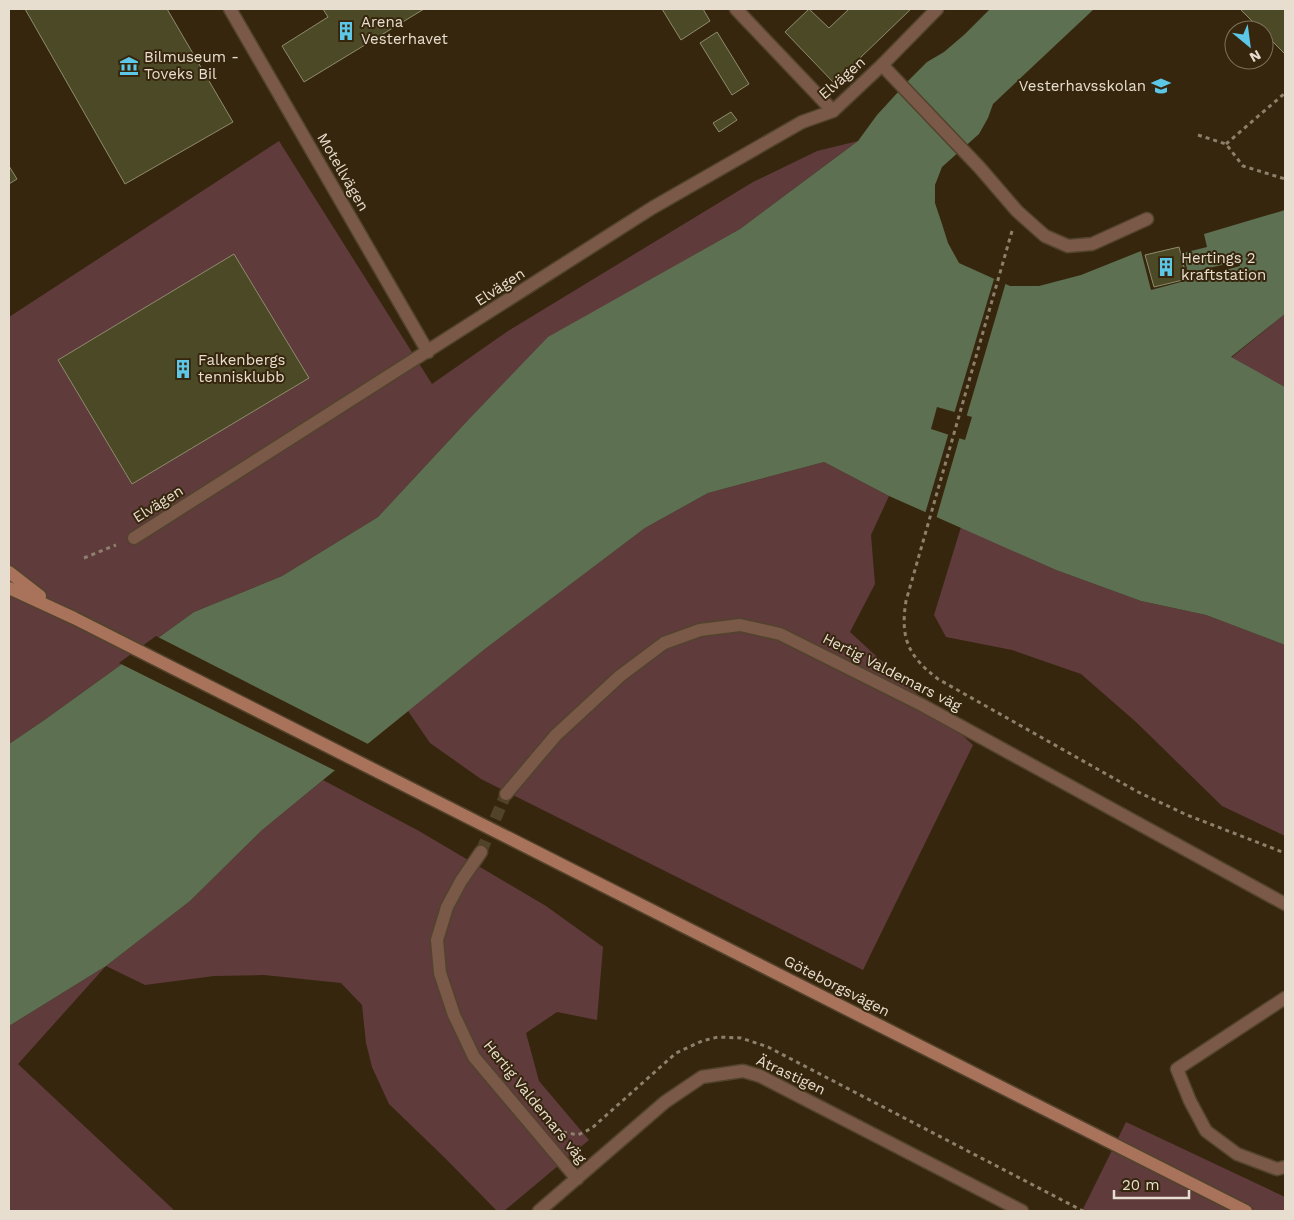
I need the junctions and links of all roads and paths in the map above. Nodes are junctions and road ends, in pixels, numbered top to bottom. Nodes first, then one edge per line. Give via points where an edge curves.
1 (230, 9) edge
2 (736, 9) edge
3 (937, 9) edge
4 (882, 65) junction
5 (1285, 93) edge
6 (832, 111) junction
7 (1198, 135) dead end
8 (1226, 144) junction
9 (1285, 179) edge
10 (1017, 211) junction
11 (1147, 219) dead end
12 (428, 352) junction
13 (134, 538) joint
14 (84, 558) dead end
15 (9, 572) edge
16 (9, 588) edge
17 (74, 618) junction
18 (506, 794) tunnel mouth
19 (481, 852) tunnel mouth
20 (1285, 853) edge
21 (1285, 904) edge
22 (1285, 998) edge
23 (1285, 1167) edge
24 (577, 1179) junction
25 (539, 1211) edge
26 (1022, 1211) edge
27 (1246, 1211) edge

1 - 12 street, Motellvägen
2 - 6 street
3 - 4 street, Elvägen
4 - 6 street, Elvägen
4 - 10 street, Elvägen
5 - 8 path
6 - 12 street, Elvägen via 802,122 652,208
7 - 8 path
8 - 9 path via 1244,166
10 - 11 street, Elvägen via 1044,236 1068,246 1092,244
10 - 20 path via 914,569 906,601 904,626 907,641 915,659 938,679 1138,792
12 - 13 street, Elvägen
13 - 14 path
15 - 17 main road
16 - 17 main road
17 - 27 main road, Göteborgsvägen
18 - 21 street, Hertig Valdemars väg via 556,735 620,676 664,643 700,630 740,625 780,634 922,705
19 - 24 street, Hertig Valdemars väg via 447,907 438,940 440,973 454,1015 474,1057
22 - 23 street via 1177,1070 1206,1131 1238,1154 1277,1169
24 - 25 street, Ätrastigen
24 - 26 street, Ätrastigen via 665,1102 702,1077 743,1071 760,1076

